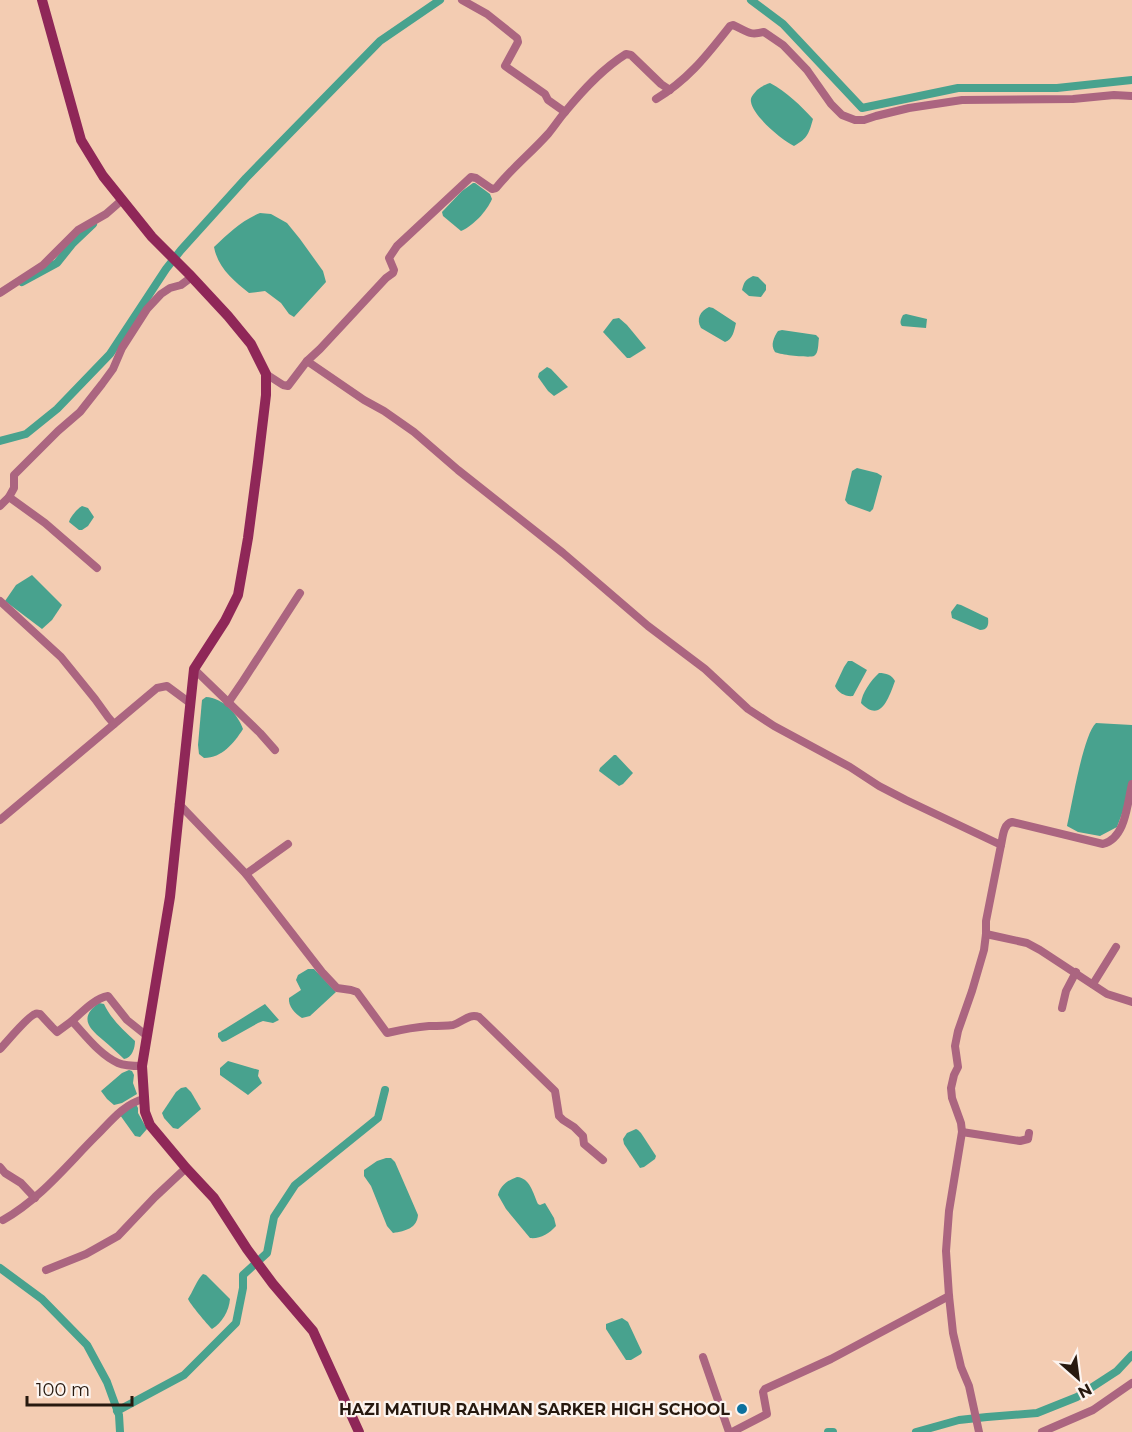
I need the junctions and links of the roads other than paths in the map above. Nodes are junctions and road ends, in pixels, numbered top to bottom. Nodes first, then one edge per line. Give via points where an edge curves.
1 (42, 0) edge
2 (462, 0) edge
3 (670, 90) junction
4 (1132, 96) edge
5 (656, 99) dead end
6 (565, 112) junction
7 (122, 200) junction
8 (190, 275) junction
9 (0, 293) edge
10 (307, 361) junction
11 (266, 374) junction
12 (9, 497) junction
13 (0, 506) edge
14 (97, 568) dead end
15 (300, 593) dead end
16 (0, 601) edge
17 (194, 669) junction
18 (190, 703) junction
19 (228, 703) junction
20 (114, 724) junction
21 (275, 750) dead end
22 (1132, 784) edge
23 (179, 804) junction
24 (0, 820) edge
25 (288, 844) dead end
26 (1001, 845) junction
27 (246, 874) junction
28 (986, 934) junction
29 (1116, 946) dead end
30 (1076, 972) junction
31 (1093, 984) junction
32 (1132, 1002) edge
33 (1062, 1008) dead end
34 (72, 1022) junction
35 (147, 1036) junction
36 (0, 1049) edge
37 (142, 1066) junction
38 (144, 1099) junction
39 (962, 1132) junction
40 (1029, 1133) dead end
41 (603, 1160) dead end
42 (0, 1167) edge
43 (186, 1168) junction
44 (35, 1198) junction
45 (3, 1220) dead end
46 (46, 1270) dead end
47 (949, 1296) junction
48 (703, 1357) dead end
49 (1132, 1383) edge
50 (359, 1432) edge
51 (731, 1432) edge
52 (979, 1432) edge
53 (1042, 1432) edge

1 - 7 main road via 81,140
2 - 6 street via 518,38 504,66
3 - 4 street via 691,73 734,25 749,34 764,32 774,37 807,70 831,104 842,115 855,120 962,100
3 - 5 street
3 - 6 street via 626,54 590,84
6 - 10 street via 496,188 471,177 397,246 389,258 393,273
7 - 8 main road
7 - 9 street via 78,230 43,265
8 - 11 main road via 251,344
8 - 12 street via 181,285 161,294 147,309 113,369 80,412 14,475
10 - 11 street via 288,386
10 - 26 street via 414,432 663,639 705,669 748,709 897,796
11 - 17 main road via 258,462 238,595
12 - 13 street
12 - 14 street
15 - 19 street
16 - 20 street via 61,657
17 - 18 main road
17 - 19 street
18 - 20 street via 167,686 157,688
18 - 23 main road
19 - 21 street
20 - 24 street
22 - 26 street via 1121,828 1106,843 1009,822
23 - 27 street
23 - 35 main road via 170,897
25 - 27 street
26 - 28 street
27 - 41 street via 322,972 337,988 357,992 387,1033 446,1026 469,1016 479,1017 555,1091 559,1116
28 - 30 street via 1027,943
28 - 39 street via 955,1046 958,1067 951,1088
29 - 31 street
30 - 31 street
30 - 33 street
31 - 32 street via 1107,994
34 - 35 street via 97,1000 108,996 127,1020
34 - 36 street via 57,1032 36,1014
34 - 37 street via 119,1064
35 - 37 main road
37 - 38 main road
38 - 43 main road via 150,1125
38 - 44 street via 127,1106
39 - 40 street via 1020,1141 1028,1139
39 - 47 street via 949,1211
42 - 44 street
43 - 46 street via 118,1236
43 - 50 main road via 214,1197 247,1249 313,1331
44 - 45 street
47 - 51 street via 765,1389 767,1414
47 - 52 street via 953,1333
48 - 51 street
49 - 53 street via 1093,1410

